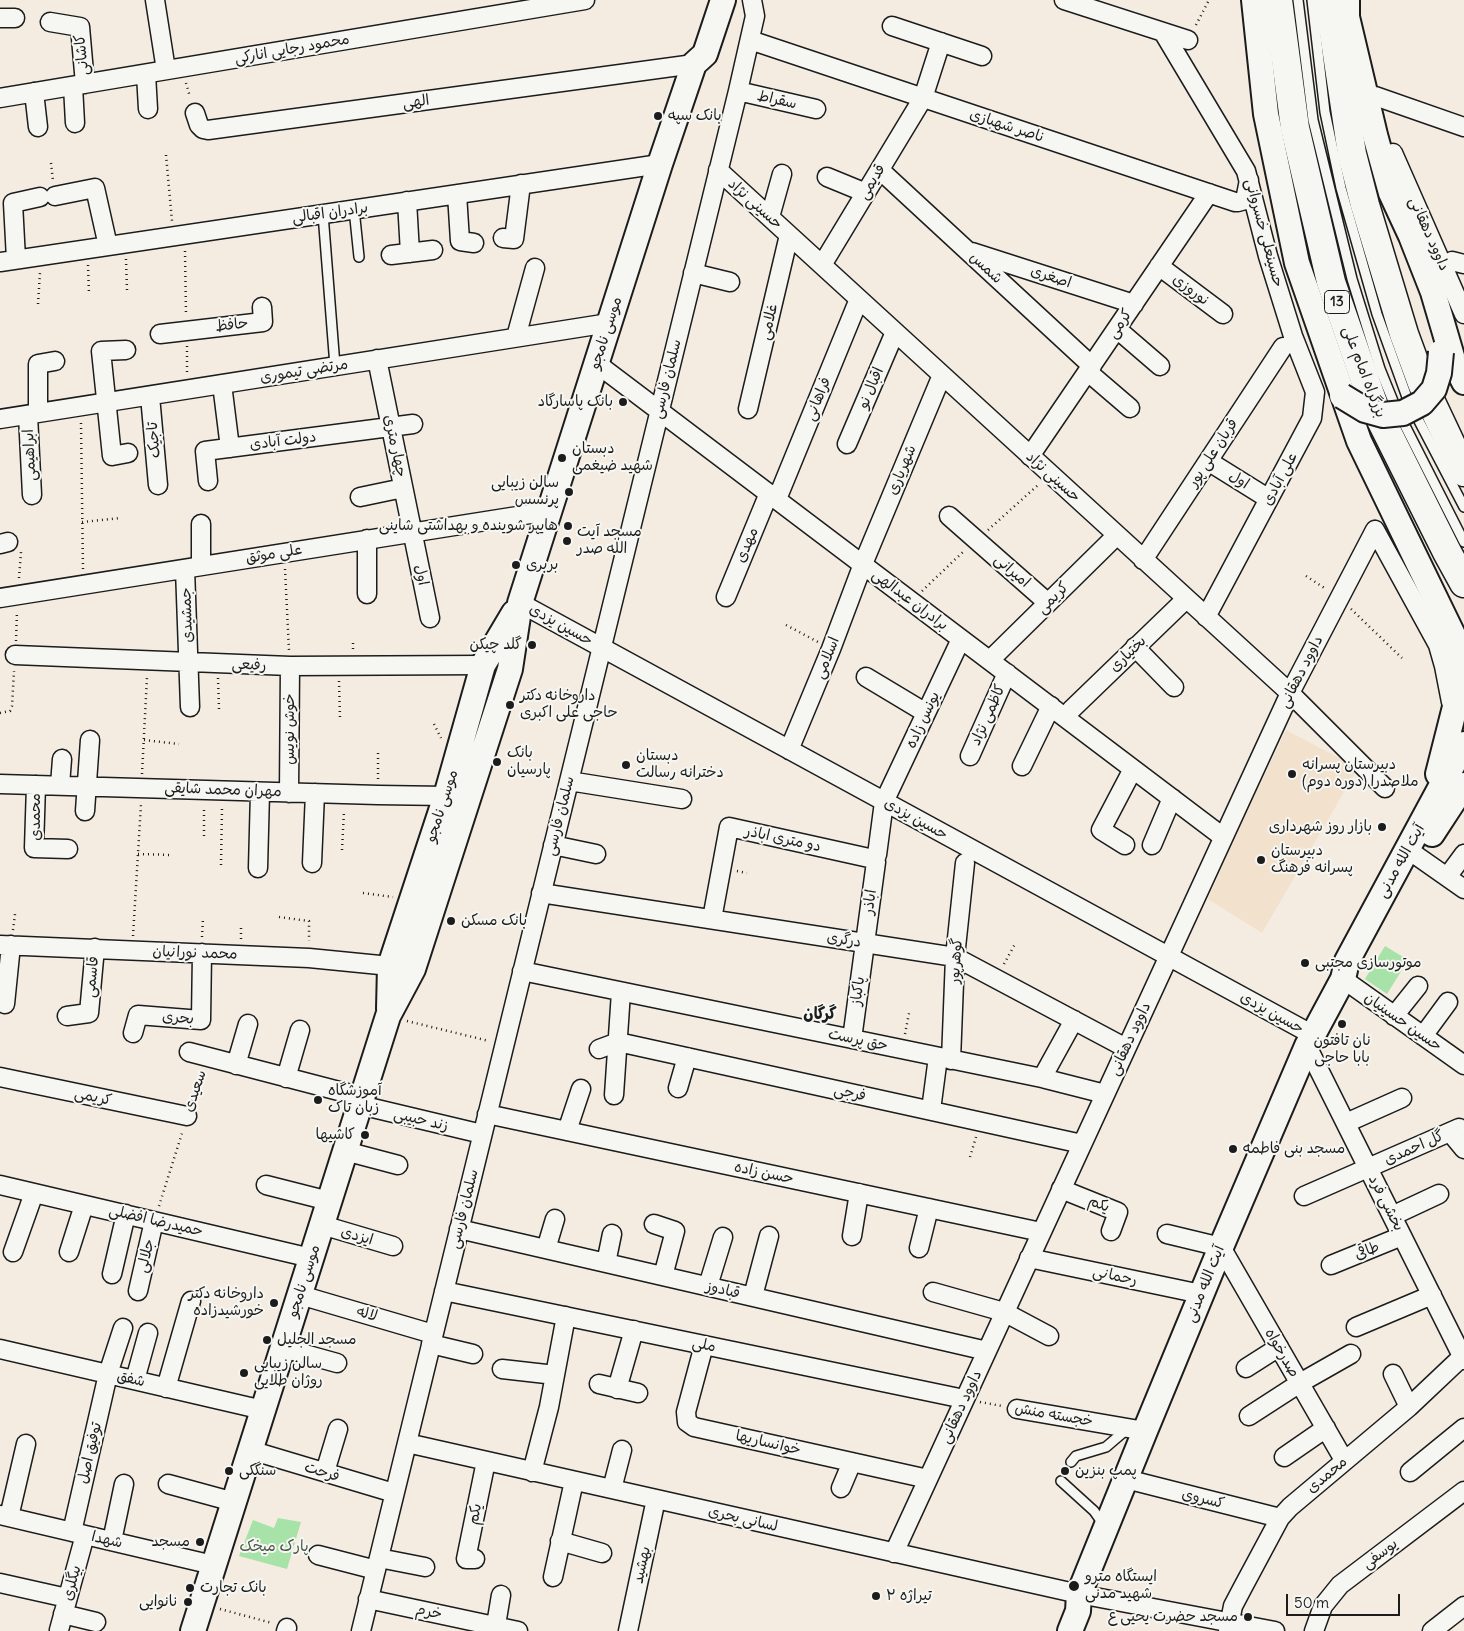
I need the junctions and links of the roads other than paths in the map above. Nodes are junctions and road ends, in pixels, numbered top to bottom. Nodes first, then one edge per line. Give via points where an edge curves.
1 (155, 0) edge
2 (584, 0) edge
3 (706, 0) edge
4 (723, 0) edge
5 (752, 0) edge
6 (1064, 0) edge
7 (1254, 0) edge
8 (1278, 0) edge
9 (1298, 0) edge
10 (1312, 0) edge
11 (1329, 0) edge
12 (1347, 0) edge
13 (50, 22) dead end
14 (892, 26) dead end
15 (1163, 32) junction
16 (750, 40) junction
17 (1188, 40) road end
18 (941, 42) junction
19 (982, 56) dead end
20 (694, 64) junction
21 (174, 69) junction
22 (146, 74) junction
23 (79, 85) junction
24 (738, 91) junction
25 (34, 92) junction
26 (1376, 96) dead end
27 (0, 98) edge
28 (923, 98) junction
29 (148, 109) dead end
30 (816, 109) dead end
31 (195, 112) road end
32 (75, 123) dead end
33 (38, 127) dead end
34 (1464, 127) edge
35 (1393, 153) dead end
36 (660, 164) junction
37 (718, 170) junction
38 (880, 170) junction
39 (784, 174) dead end
40 (827, 177) dead end
41 (1249, 180) junction
42 (521, 184) junction
43 (1209, 192) junction
44 (866, 193) junction
45 (1391, 193) junction
46 (457, 194) junction
47 (407, 201) junction
48 (354, 209) junction
49 (323, 214) junction
50 (770, 217) junction
51 (789, 235) junction
52 (503, 238) dead end
53 (474, 243) dead end
54 (108, 246) junction
55 (433, 250) dead end
56 (968, 251) junction
57 (410, 253) junction
58 (391, 255) dead end
59 (359, 257) dead end
60 (8, 261) edge
61 (822, 265) junction
62 (1159, 266) junction
63 (535, 268) dead end
64 (693, 273) junction
65 (730, 282) dead end
66 (859, 299) junction
67 (1134, 304) junction
68 (262, 307) dead end
69 (1223, 314) dead end
70 (1464, 314) edge
71 (609, 323) junction
72 (1117, 329) junction
73 (895, 332) junction
74 (160, 334) dead end
75 (516, 337) junction
76 (1288, 342) junction
77 (126, 350) dead end
78 (377, 359) junction
79 (55, 361) dead end
80 (596, 362) junction
81 (335, 366) junction
82 (1160, 366) dead end
83 (1090, 369) junction
84 (942, 375) junction
85 (1464, 382) edge
86 (222, 384) junction
87 (150, 396) junction
88 (1342, 396) junction
89 (106, 402) junction
90 (1130, 408) dead end
91 (748, 409) dead end
92 (659, 410) junction
93 (33, 414) junction
94 (0, 419) edge
95 (414, 424) dead end
96 (391, 427) junction
97 (847, 444) dead end
98 (230, 448) junction
99 (128, 453) dead end
100 (1030, 456) junction
101 (1208, 461) junction
102 (1464, 472) edge
103 (208, 480) dead end
104 (158, 485) dead end
105 (403, 488) junction
106 (32, 495) dead end
107 (773, 496) junction
108 (360, 497) dead end
109 (1270, 499) junction
110 (1464, 507) edge
111 (549, 511) junction
112 (949, 516) dead end
113 (201, 524) dead end
114 (412, 532) junction
115 (1117, 535) junction
116 (367, 539) junction
117 (1464, 542) edge
118 (1143, 560) junction
119 (863, 564) junction
120 (193, 567) junction
121 (1464, 583) edge
122 (367, 594) dead end
123 (726, 597) dead end
124 (0, 598) edge
125 (1186, 599) junction
126 (520, 603) junction
127 (1048, 603) junction
128 (1206, 616) junction
129 (430, 618) dead end
130 (961, 639) junction
131 (601, 647) junction
132 (1135, 647) junction
133 (15, 655) dead end
134 (990, 660) junction
135 (188, 662) junction
136 (484, 665) junction
137 (290, 666) junction
138 (1007, 673) junction
139 (866, 676) dead end
140 (1174, 687) dead end
141 (1290, 693) junction
142 (1051, 706) junction
143 (190, 707) dead end
144 (1071, 710) dead end
145 (926, 713) junction
146 (1453, 715) junction
147 (90, 740) dead end
148 (1464, 744) edge
149 (790, 750) junction
150 (970, 756) dead end
151 (62, 759) dead end
152 (1022, 766) dead end
153 (1133, 769) junction
154 (569, 780) junction
155 (0, 784) edge
156 (36, 785) junction
157 (1464, 785) edge
158 (60, 786) junction
159 (86, 786) junction
160 (1385, 788) dead end
161 (260, 792) junction
162 (289, 792) junction
163 (315, 793) junction
164 (1172, 798) junction
165 (457, 799) junction
166 (682, 799) dead end
167 (884, 802) junction
168 (1464, 805) edge
169 (85, 810) dead end
170 (1432, 820) junction
171 (1223, 837) junction
172 (553, 845) junction
173 (1125, 845) dead end
174 (1152, 845) dead end
175 (68, 849) dead end
176 (1412, 853) junction
177 (596, 854) dead end
178 (1464, 854) edge
179 (874, 858) junction
180 (312, 863) dead end
181 (965, 863) dead end
182 (258, 868) dead end
183 (1447, 877) junction
184 (1464, 889) edge
185 (541, 893) junction
186 (712, 919) junction
187 (864, 943) junction
188 (6, 945) edge
189 (95, 948) junction
190 (202, 953) junction
191 (1168, 956) junction
192 (956, 957) junction
193 (390, 966) junction
194 (522, 971) junction
195 (1343, 979) junction
196 (1418, 986) dead end
197 (621, 992) junction
198 (1448, 1002) dead end
199 (5, 1004) dead end
200 (67, 1016) dead end
201 (388, 1016) junction
202 (1394, 1016) junction
203 (1074, 1020) junction
204 (248, 1024) dead end
205 (300, 1030) dead end
206 (134, 1033) dead end
207 (1423, 1036) junction
208 (852, 1039) junction
209 (1310, 1040) junction
210 (618, 1042) junction
211 (1126, 1048) junction
212 (599, 1049) dead end
213 (189, 1052) dead end
214 (687, 1057) junction
215 (945, 1058) junction
216 (236, 1065) junction
217 (1464, 1065) edge
218 (0, 1077) edge
219 (286, 1078) junction
220 (1042, 1078) junction
221 (678, 1088) dead end
222 (581, 1089) dead end
223 (1105, 1094) junction
224 (614, 1095) dead end
225 (1402, 1098) dead end
226 (361, 1101) junction
227 (931, 1110) junction
228 (487, 1114) junction
229 (187, 1116) road end
230 (1346, 1123) junction
231 (567, 1130) junction
232 (482, 1134) junction
233 (1082, 1144) junction
234 (1464, 1149) edge
235 (345, 1151) junction
236 (398, 1165) dead end
237 (1368, 1168) junction
238 (0, 1185) edge
239 (266, 1185) dead end
240 (1061, 1189) junction
241 (34, 1193) junction
242 (859, 1193) junction
243 (1439, 1194) dead end
244 (1304, 1196) dead end
245 (329, 1202) junction
246 (84, 1204) junction
247 (929, 1208) junction
248 (126, 1214) junction
249 (1392, 1216) junction
250 (555, 1220) dead end
251 (154, 1221) junction
252 (654, 1224) dead end
253 (322, 1225) junction
254 (459, 1229) junction
255 (1111, 1231) dead end
256 (1041, 1232) junction
257 (612, 1234) dead end
258 (1167, 1234) dead end
259 (770, 1236) dead end
260 (852, 1236) dead end
261 (1402, 1236) junction
262 (723, 1237) dead end
263 (393, 1246) dead end
264 (1221, 1247) junction
265 (919, 1248) dead end
266 (546, 1249) junction
267 (13, 1252) dead end
268 (70, 1252) dead end
269 (312, 1258) junction
270 (1030, 1258) junction
271 (606, 1263) junction
272 (1331, 1265) dead end
273 (112, 1274) dead end
274 (663, 1276) junction
275 (708, 1286) junction
276 (138, 1291) dead end
277 (444, 1291) junction
278 (933, 1292) dead end
279 (1201, 1294) junction
280 (300, 1295) junction
281 (1432, 1295) junction
282 (753, 1296) junction
283 (191, 1300) dead end
284 (1004, 1312) junction
285 (566, 1316) junction
286 (1356, 1327) dead end
287 (124, 1328) dead end
288 (634, 1330) junction
289 (148, 1333) dead end
290 (1049, 1336) dead end
291 (432, 1339) junction
292 (704, 1345) junction
293 (1279, 1347) junction
294 (0, 1348) edge
295 (283, 1348) junction
296 (987, 1350) junction
297 (473, 1354) dead end
298 (1352, 1354) dead end
299 (1463, 1357) edge
300 (337, 1363) dead end
301 (502, 1368) dead end
302 (1246, 1368) dead end
303 (108, 1374) junction
304 (1393, 1374) dead end
305 (555, 1375) junction
306 (135, 1380) junction
307 (1300, 1383) junction
308 (599, 1384) dead end
309 (166, 1388) junction
310 (617, 1388) junction
311 (638, 1393) dead end
312 (964, 1399) junction
313 (1409, 1406) junction
314 (1017, 1408) road end
315 (263, 1410) junction
316 (1249, 1416) dead end
317 (1141, 1421) junction
318 (1326, 1428) junction
319 (1464, 1428) edge
320 (338, 1429) dead end
321 (407, 1443) junction
322 (26, 1444) dead end
323 (250, 1450) junction
324 (622, 1450) dead end
325 (1284, 1457) dead end
326 (1344, 1460) junction
327 (486, 1461) junction
328 (852, 1462) junction
329 (1071, 1462) dead end
330 (324, 1472) junction
331 (532, 1472) junction
332 (1410, 1472) dead end
333 (928, 1479) junction
334 (1126, 1479) junction
335 (574, 1481) junction
336 (1061, 1481) dead end
337 (124, 1484) dead end
338 (168, 1484) dead end
339 (841, 1488) dead end
340 (612, 1489) junction
341 (1464, 1491) edge
342 (394, 1493) junction
343 (656, 1499) junction
344 (234, 1502) junction
345 (4, 1516) edge
346 (1280, 1518) junction
347 (1106, 1527) junction
348 (79, 1534) junction
349 (112, 1541) junction
350 (560, 1541) junction
351 (602, 1553) dead end
352 (894, 1553) junction
353 (318, 1555) dead end
354 (475, 1559) dead end
355 (377, 1564) junction
356 (213, 1565) junction
357 (424, 1566) dead end
358 (553, 1576) dead end
359 (0, 1583) edge
360 (1079, 1594) junction
361 (500, 1595) dead end
362 (368, 1599) junction
363 (1464, 1606) edge
364 (63, 1614) edge
365 (96, 1622) dead end
366 (1228, 1627) edge
367 (1441, 1628) edge
368 (495, 1629) edge
369 (192, 1631) edge
370 (361, 1631) edge
371 (518, 1631) edge
372 (628, 1631) edge
373 (1054, 1631) edge
374 (1070, 1631) edge
375 (1275, 1631) edge
376 (1314, 1631) edge

1 - 21 street
2 - 21 street, محمود رجایی انارکی
3 - 20 main road, موسی نامجو via 690,51
4 - 20 main road, موسی نامجو via 705,54
5 - 16 street, سلمان فارسی via 755,16
6 - 15 street
7 - 88 main road via 1266,114 1297,263
8 - 121 highway, بزرگراه امام علی / 13 via 1295,128 1330,282 1374,406
9 - 117 lane via 1313,120 1352,280 1395,406
10 - 110 lane via 1327,122 1341,188 1377,314 1408,400
11 - 102 highway via 1352,154 1365,204 1422,383
12 - 45 main road via 1347,17
13 - 23 street, کاشانی via 80,26
14 - 18 street
15 - 17 street
15 - 41 street, حسینعلی خسروانی
16 - 24 street, سلمان فارسی
16 - 28 street, ناصر شهبازی
18 - 19 street
18 - 28 street, قدیمی
20 - 31 street, الهی via 208,130 199,125
20 - 36 main road, موسی نامجو
21 - 22 street, محمود رجایی انارکی
22 - 23 street, محمود رجایی انارکی
22 - 29 street
23 - 25 street, محمود رجایی انارکی
23 - 32 street
24 - 30 street, سقراط
24 - 37 street, سلمان فارسی
25 - 27 street, محمود رجایی انارکی
25 - 33 street
26 - 34 street
28 - 38 street, قدیمی
28 - 43 street, ناصر شهبازی
35 - 70 street, داوود دهقانی
36 - 42 street, برادران اقبالی
36 - 71 main road, موسی نامجو
37 - 50 street, حسینی نژاد
37 - 64 street, سلمان فارسی
38 - 44 street, قدیمی
38 - 56 street, شمس
39 - 50 street
40 - 44 street
41 - 43 street, ناصر شهبازی via 1245,200 1242,201 1235,202
41 - 76 street, حسینعلی خسروانی
42 - 46 street, برادران اقبالی
42 - 52 street via 514,239
43 - 62 street, کرمی
44 - 61 street, قدیمی
45 - 85 main road via 1433,292 1453,360
45 - 88 main road, bridge via 1410,271 1437,334 1441,352 1439,373 1434,389 1422,403 1403,413 1383,415 1364,410
46 - 47 street, برادران اقبالی
46 - 53 street via 460,241
47 - 48 street, برادران اقبالی
47 - 57 street
48 - 49 street, برادران اقبالی
48 - 59 lane
49 - 54 street, برادران اقبالی
49 - 81 lane
50 - 51 street, حسینی نژاد
51 - 61 street, حسینی نژاد
51 - 91 street, غلامی
54 - 60 street, برادران اقبالی
54 - 60 street via 95,188 13,203
55 - 57 street
56 - 67 street, اصغری
56 - 83 street, شمس
57 - 58 street
61 - 66 street, حسینی نژاد
62 - 67 street, کرمی
62 - 69 street, نوروزی
63 - 75 street
64 - 65 street
64 - 92 street, سلمان فارسی
66 - 73 street, حسینی نژاد
66 - 107 street, فراهانی
67 - 72 street, کرمی
68 - 74 street, حافظ via 263,322
71 - 75 street, مرتضی تیموری
71 - 80 main road, موسی نامجو
72 - 82 street
72 - 83 street, کرمی
73 - 84 street, حسینی نژاد
73 - 97 street, اقبال نو
75 - 78 street, مرتضی تیموری
76 - 101 street, قربان علی پور
76 - 109 street, علی آبادی via 1313,386 1314,410
77 - 89 street via 101,351
78 - 81 street, مرتضی تیموری
78 - 96 street, چهار متری
79 - 93 street, ابراهیمی via 38,364
80 - 92 street, برادران عبدالهی
80 - 111 main road, موسی نامجو
81 - 86 street, مرتضی تیموری
83 - 90 street, شمس
83 - 100 street, کرمی
84 - 100 street, حسینی نژاد
84 - 119 street, شهریاری
86 - 87 street, مرتضی تیموری
86 - 98 street
87 - 89 street, مرتضی تیموری
87 - 104 street, تاجیک
88 - 146 main road via 1358,441 1455,639 1459,674
89 - 93 street, مرتضی تیموری
89 - 99 street via 112,456
92 - 107 street, برادران عبدالهی
92 - 131 street, سلمان فارسی
93 - 94 street, مرتضی تیموری
93 - 106 street, ابراهیمی
95 - 96 street, دولت آبادی
96 - 98 street, دولت آبادی
96 - 105 street, چهار متری
98 - 103 street, دولت آبادی via 205,451
100 - 115 street, حسینی نژاد
101 - 109 street, اول
101 - 118 street, قربان علی پور
105 - 108 street
105 - 114 street, چهار متری
107 - 119 street, برادران عبدالهی
107 - 123 street, مهدی
109 - 128 street, علی آبادی
111 - 114 street, علی موثق
111 - 126 main road, موسی نامجو
112 - 127 street, امیرانی
113 - 120 street, جمشیدی
114 - 116 street, علی موثق
114 - 129 street, اول
115 - 118 street, حسینی نژاد
115 - 127 street, کریمی
116 - 120 street, علی موثق
116 - 122 street
118 - 125 street, حسینی نژاد
119 - 130 street, برادران عبدالهی
119 - 149 street, اسلامی
120 - 124 street, علی موثق
120 - 135 street, جمشیدی
125 - 128 street, حسینی نژاد
125 - 132 street, بختیاری
126 - 131 street, حسین یزدی
126 - 136 main road, موسی نامجو
126 - 165 main road, موسی نامجو via 510,669
127 - 134 street, کریمی
128 - 141 street, حسینی نژاد
130 - 134 street, برادران عبدالهی
130 - 145 street, یونس زاده
131 - 149 street, حسین یزدی
131 - 154 street, سلمان فارسی
132 - 140 street
132 - 144 street, بختیاری
133 - 135 street, رفیعی
134 - 138 street, برادران عبدالهی
135 - 137 street, رفیعی
135 - 143 street, جمشیدی
136 - 137 street, رفیعی
136 - 165 main road, موسی نامجو
137 - 162 street, خوش نویس
138 - 142 street, برادران عبدالهی
138 - 150 street, کاظمی نژاد
139 - 145 street
141 - 146 street, داوود دهقانی via 1375,530 1438,645
141 - 160 street, حسینی نژاد
141 - 171 street, داوود دهقانی
142 - 152 street
142 - 153 street, برادران عبدالهی
145 - 167 street, یونس زاده
146 - 170 main road
147 - 159 street
148 - 170 main road, آیت الله مدنی
149 - 167 street, حسین یزدی
151 - 158 street
153 - 164 street, برادران عبدالهی
153 - 173 street via 1101,830
154 - 166 street
154 - 172 street, سلمان فارسی
155 - 156 street, مهران محمد شایقی
156 - 158 street, مهران محمد شایقی
156 - 175 street, محمدی via 34,848
157 - 170 main road, آیت الله مدنی
158 - 159 street, مهران محمد شایقی
159 - 161 street, مهران محمد شایقی
159 - 169 street
161 - 162 street, مهران محمد شایقی
161 - 182 street
162 - 163 street, مهران محمد شایقی
163 - 165 street, مهران محمد شایقی
163 - 180 street
164 - 171 street, برادران عبدالهی
164 - 174 street
165 - 193 main road, موسی نامجو via 411,900
165 - 201 main road, موسی نامجو via 413,970
167 - 179 street, اباذر
167 - 191 street, حسین یزدی
168 - 170 main road
170 - 176 main road, آیت الله مدنی
171 - 191 street, داوود دهقانی
172 - 177 street
172 - 185 street, سلمان فارسی
176 - 183 street
176 - 195 main road, آیت الله مدنی via 1358,969
178 - 183 street
179 - 186 street, دو متری اباذر via 729,827
179 - 187 street, اباذر
181 - 192 street, گوهرپور
183 - 184 street
185 - 186 street, درگری
185 - 194 street, سلمان فارسی
186 - 187 street, درگری
187 - 192 street, درگری
187 - 208 street, پاکباز
188 - 189 street, محمد نورانیان
188 - 199 street
189 - 190 street, محمد نورانیان
189 - 200 street, قاسمی via 89,1013
190 - 193 street, محمد نورانیان
190 - 206 street, بحری via 201,1020 138,1015
191 - 209 street, حسین یزدی
191 - 211 street, داوود دهقانی
192 - 203 street, درگری
192 - 215 street, گوهرپور
193 - 201 main road, موسی نامجو
194 - 197 street, حق پرست
194 - 228 street, سلمان فارسی
195 - 202 street, حسین حسینیان
195 - 209 main road, آیت الله مدنی
196 - 202 street
197 - 208 street, حق پرست
197 - 210 street
198 - 207 street
201 - 226 main road, موسی نامجو
202 - 207 street, حسین حسینیان
203 - 211 street, درگری
203 - 220 street
204 - 216 street
205 - 219 street
207 - 217 street, حسین حسینیان
208 - 215 street, حق پرست
209 - 230 street, بخشی فرد
209 - 264 main road, آیت الله مدنی
210 - 212 street
210 - 214 street, فرجی
210 - 224 street
211 - 223 street, داوود دهقانی
213 - 216 street, سعیدی
214 - 221 street
214 - 227 street, فرجی
215 - 220 street, حق پرست
215 - 227 street, گوهرپور
216 - 219 street, سعیدی
218 - 229 street, کریمی
219 - 226 street, سعیدی
220 - 223 street, حق پرست
222 - 231 street
223 - 233 street, داوود دهقانی
225 - 230 street
226 - 232 street, زند حبیبی
226 - 235 main road, موسی نامجو
227 - 233 street, فرجی
228 - 231 street, حسن زاده
228 - 232 street, سلمان فارسی
230 - 237 street, بخشی فرد
231 - 242 street, حسن زاده
232 - 254 street, سلمان فارسی
233 - 240 street, داوود دهقانی
234 - 237 street, گل احمدی via 1454,1130
235 - 236 street
235 - 245 main road, موسی نامجو
237 - 244 street, گل احمدی
237 - 249 street, بخشی فرد
238 - 241 street, حمیدرضا افضلی
239 - 245 street
240 - 255 street, یکم via 1118,1212
240 - 256 street, داوود دهقانی
241 - 246 street, حمیدرضا افضلی
241 - 267 street
242 - 247 street, حسن زاده
242 - 260 street
243 - 249 street
245 - 253 main road, موسی نامجو
246 - 248 street, حمیدرضا افضلی
246 - 268 street
247 - 256 street, حسن زاده
247 - 265 street
248 - 251 street, حمیدرضا افضلی
248 - 273 street
249 - 261 street, بخشی فرد
250 - 266 street
251 - 269 street, حمیدرضا افضلی
251 - 276 street, جلالی
252 - 274 street via 675,1231
253 - 263 street, ایزدی
253 - 269 main road, موسی نامجو
254 - 266 street, قبادوز
254 - 277 street, سلمان فارسی
256 - 270 street, داوود دهقانی
257 - 271 street
258 - 264 street
259 - 282 street
261 - 272 street, طاقی
261 - 281 street, بخشی فرد
262 - 275 street
264 - 279 main road, آیت الله مدنی
264 - 293 street, صدرخواه
266 - 271 street, قبادوز
269 - 280 main road, موسی نامجو
270 - 279 street, رحمانی
270 - 284 street, داوود دهقانی
271 - 274 street, قبادوز
274 - 275 street, قبادوز
275 - 282 street, قبادوز
277 - 285 street, ملی
277 - 291 street, سلمان فارسی
278 - 284 street
279 - 317 main road, آیت الله مدنی
280 - 291 street, لاله
280 - 295 main road, موسی نامجو
281 - 286 street
281 - 299 street, بخشی فرد
282 - 296 street, قبادوز
283 - 309 street
284 - 290 street
284 - 296 street, داوود دهقانی
285 - 288 street, ملی
285 - 305 street
287 - 303 street, توفیق اصل
288 - 292 street, ملی
288 - 310 street
289 - 306 street
291 - 297 street, لاله
291 - 321 street, سلمان فارسی
292 - 312 street, ملی
292 - 328 street, خوانساریها via 686,1412 688,1422 694,1427
293 - 302 street
293 - 307 street, صدرخواه
294 - 303 street, شفق
295 - 300 street
295 - 315 main road, موسی نامجو
296 - 312 street, داوود دهقانی
298 - 307 street
299 - 313 street, محمدی
301 - 305 street
303 - 306 street, شفق
303 - 348 street, توفیق اصل
304 - 313 street
305 - 331 street
306 - 309 street, شفق
307 - 316 street
307 - 318 street, صدرخواه
308 - 310 street
309 - 315 street, شفق
310 - 311 street
312 - 333 street, داوود دهقانی
313 - 326 street, محمدی
314 - 317 street, خجسته منش
315 - 323 main road, موسی نامجو
317 - 329 lane via 1106,1446 1076,1456
317 - 334 main road, آیت الله مدنی
318 - 325 street
318 - 326 street, صدرخواه
319 - 332 street
320 - 330 street
321 - 327 street, لسانی بحری
321 - 342 street, سلمان فارسی
322 - 345 street
323 - 330 street, فرحت
323 - 344 main road, موسی نامجو
324 - 340 street
326 - 346 street, محمدی
327 - 331 street, لسانی بحری
327 - 354 street, یکم via 466,1558
328 - 333 street, خوانساریها
328 - 339 street
330 - 342 street, فرحت
331 - 335 street, لسانی بحری
333 - 352 street, داوود دهقانی
334 - 346 street, کسروی
334 - 347 main road, آیت الله مدنی
335 - 340 street, لسانی بحری
335 - 350 street
336 - 347 lane via 1094,1511
337 - 349 street
338 - 344 street
340 - 343 street, لسانی بحری
341 - 376 street, یوسفی via 1340,1584 1323,1606
342 - 355 street, سلمان فارسی
343 - 352 street, لسانی بحری
343 - 372 street, بهشید
344 - 356 main road, موسی نامجو
345 - 348 street, شهدا
346 - 366 street, محمدی via 1236,1600
347 - 360 main road, آیت الله مدنی
348 - 349 street, شهدا
348 - 364 street, بیگلری
349 - 356 street, شهدا
350 - 351 street
350 - 358 street
352 - 360 street, لسانی بحری
353 - 355 street
355 - 357 street
355 - 362 street, سلمان فارسی
356 - 369 main road, موسی نامجو
359 - 364 street
360 - 366 street, لسانی بحری
360 - 373 main road, آیت الله مدنی via 1064,1607
360 - 374 main road, آیت الله مدنی via 1078,1611
361 - 368 street
362 - 368 street, خرم
362 - 370 street, سلمان فارسی
363 - 367 street
364 - 365 street
366 - 375 street, لسانی بحری
368 - 371 street, خرم

